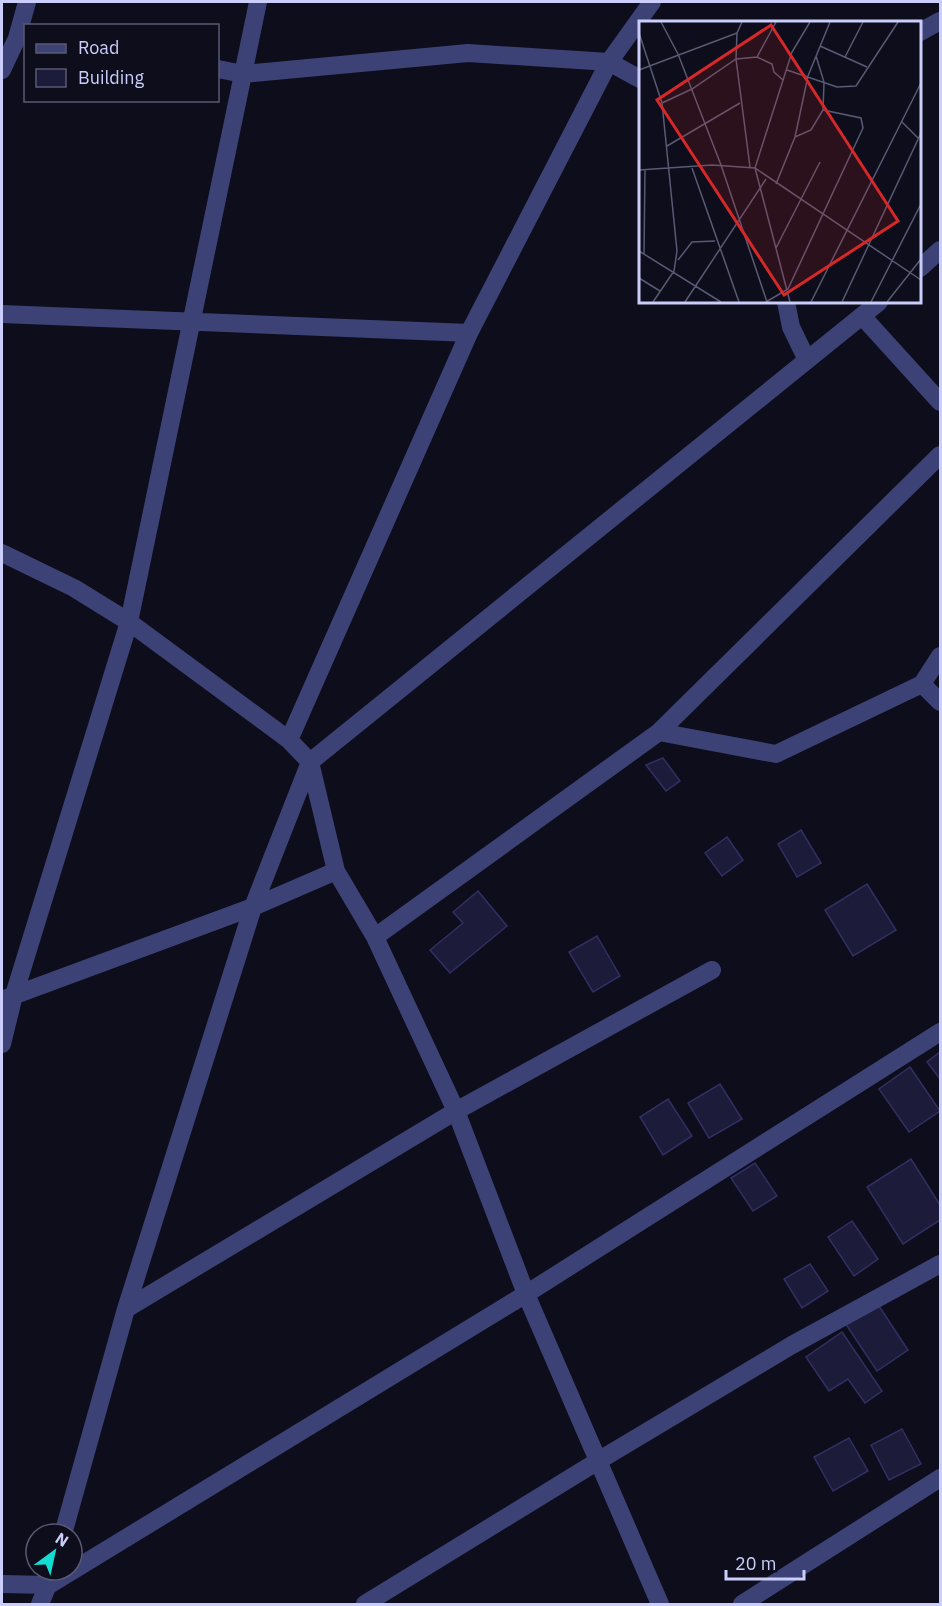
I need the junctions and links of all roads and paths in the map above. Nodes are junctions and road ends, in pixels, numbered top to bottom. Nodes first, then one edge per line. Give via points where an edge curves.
1 (27, 2) edge
2 (258, 2) edge
3 (652, 2) edge
4 (940, 21) edge
5 (921, 31) edge
6 (21, 39) edge
7 (609, 62) junction
8 (219, 69) edge
9 (2, 70) edge
10 (243, 74) junction
11 (639, 78) edge
12 (940, 250) edge
13 (921, 267) edge
14 (786, 303) edge
15 (878, 303) edge
16 (2, 314) edge
17 (862, 316) junction
18 (192, 321) junction
19 (469, 333) junction
20 (807, 360) junction
21 (940, 402) edge
22 (940, 455) edge
23 (2, 553) edge
24 (129, 622) junction
25 (940, 656) edge
26 (922, 684) junction
27 (940, 702) edge
28 (659, 732) junction
29 (289, 740) junction
30 (310, 762) junction
31 (336, 871) junction
32 (253, 907) junction
33 (375, 937) junction
34 (712, 970) dead end
35 (8, 998) edge
36 (940, 1032) edge
37 (2, 1044) edge
38 (456, 1111) junction
39 (940, 1264) edge
40 (526, 1294) junction
41 (126, 1309) junction
42 (598, 1461) junction
43 (940, 1478) edge
44 (66, 1522) edge
45 (84, 1558) edge
46 (24, 1581) edge
47 (49, 1582) edge
48 (2, 1584) edge
49 (40, 1605) edge
50 (365, 1605) edge
51 (660, 1605) edge
52 (742, 1605) edge

1 - 6 street
2 - 10 street
3 - 7 street
4 - 5 street
6 - 9 street
7 - 10 street via 468,53
7 - 11 street
7 - 19 street
8 - 10 street
10 - 18 street
12 - 13 street
14 - 20 street via 791,327
15 - 17 street
16 - 18 street
17 - 20 street
17 - 21 street
18 - 19 street
18 - 24 street
19 - 29 street
20 - 30 street
22 - 28 street
23 - 24 street via 74,588
24 - 29 street
24 - 35 street
25 - 26 street
26 - 27 street
26 - 28 street via 776,754
28 - 33 street
29 - 30 street
30 - 31 street
30 - 32 street
31 - 32 street
31 - 33 street
32 - 35 street
32 - 41 street
33 - 38 street
34 - 38 street
35 - 37 street
36 - 40 street
38 - 40 street
38 - 41 street
39 - 42 street via 792,1345
40 - 42 street
40 - 45 street
41 - 44 street
42 - 50 street
42 - 51 street
43 - 52 street
46 - 48 street
47 - 49 street

